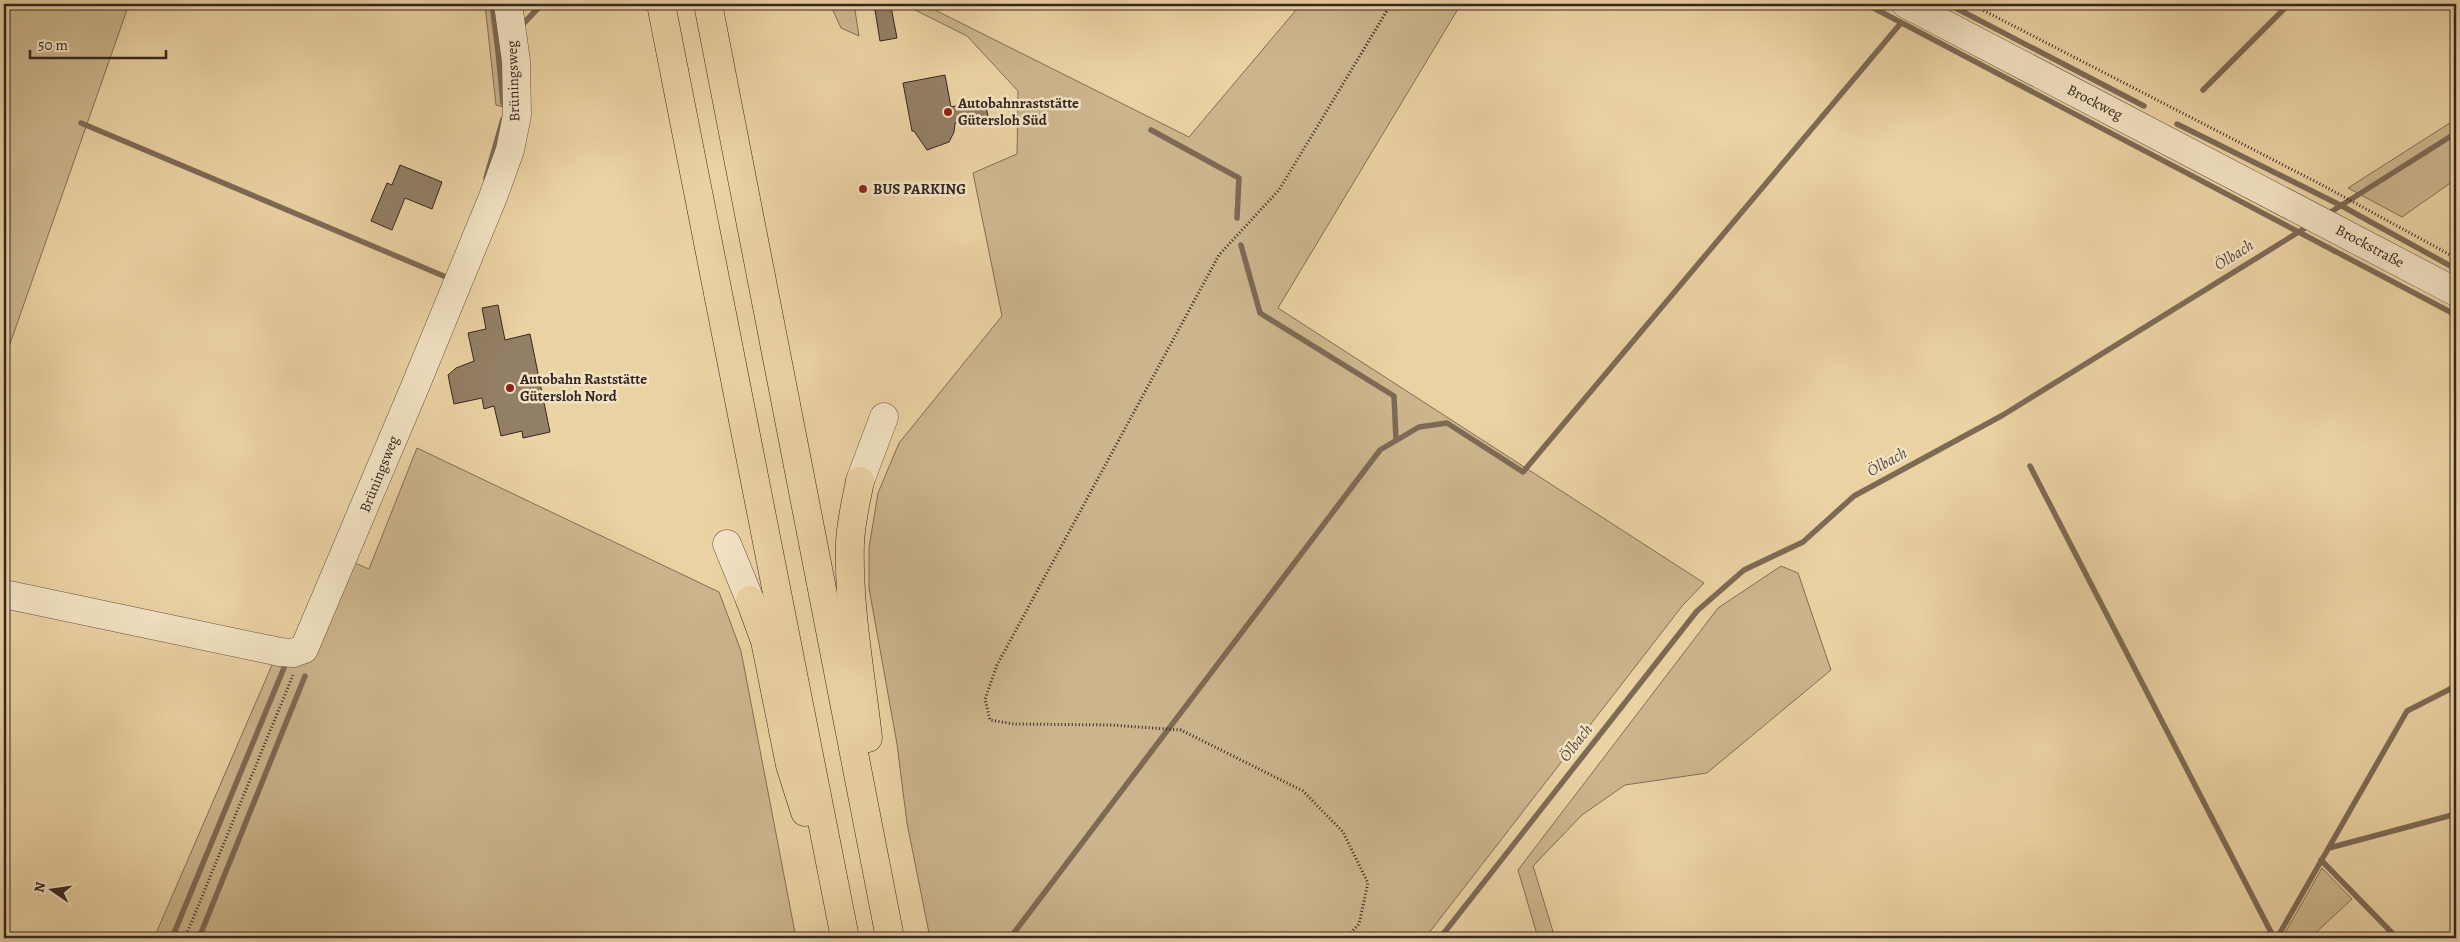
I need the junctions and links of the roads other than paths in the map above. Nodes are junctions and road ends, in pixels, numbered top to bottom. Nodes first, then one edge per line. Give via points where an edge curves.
1 (508, 4) edge
2 (661, 4) edge
3 (708, 4) edge
4 (1906, 4) edge
5 (2283, 200) joint
6 (2456, 292) edge
7 (878, 422) dead end
8 (862, 475) joint
9 (727, 544) dead end
10 (4, 594) edge
11 (750, 600) joint
12 (877, 870) junction
13 (834, 878) junction
14 (845, 938) edge
15 (890, 938) edge

1 - 10 street, Brüningsweg via 516,61 517,116 510,150 304,649 293,653 280,652
2 - 13 highway
3 - 12 highway
4 - 5 street, Brockweg
5 - 6 street, Brockstraße
7 - 8 street
8 - 12 highway via 850,542 856,632 875,800
9 - 11 street
11 - 13 highway via 765,641 799,794
12 - 15 highway
13 - 14 highway

